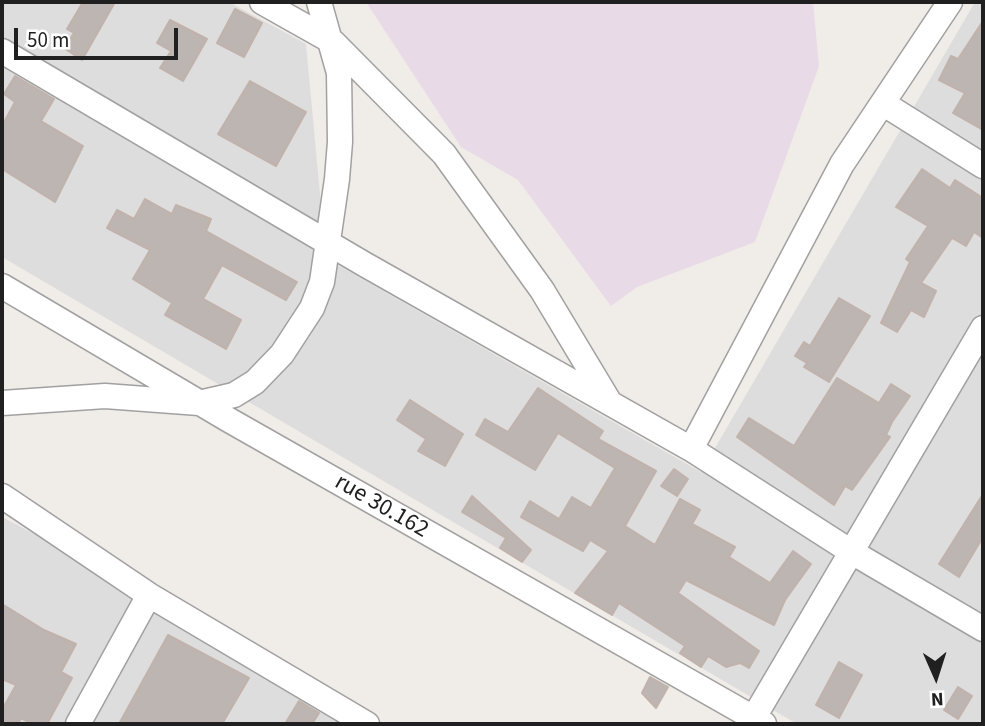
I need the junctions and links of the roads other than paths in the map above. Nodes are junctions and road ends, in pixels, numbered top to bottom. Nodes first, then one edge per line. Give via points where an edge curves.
1 (262, 2) edge
2 (319, 2) edge
3 (950, 2) edge
4 (332, 42) junction
5 (2, 51) edge
6 (884, 104) junction
7 (983, 166) edge
8 (328, 242) junction
9 (2, 286) edge
10 (983, 328) edge
11 (974, 369) edge
12 (2, 402) edge
13 (199, 403) junction
14 (611, 403) junction
15 (691, 449) junction
16 (2, 496) edge
17 (850, 551) junction
18 (149, 595) junction
19 (983, 629) edge
20 (755, 722) edge
21 (78, 724) edge
22 (367, 724) edge

1 - 4 street
2 - 4 street
3 - 6 street
4 - 8 street via 339,73 340,142
4 - 14 street via 444,154 542,290
5 - 8 street
6 - 7 street
6 - 15 street via 842,164
8 - 13 street via 322,282 312,307 282,354 255,382 234,395
8 - 14 street
9 - 13 street, rue 30.162
10 - 11 street
11 - 17 street
12 - 13 street via 105,397
13 - 20 street, rue 30.162
14 - 15 street
15 - 17 street
16 - 18 street
17 - 19 street
17 - 20 street
18 - 21 street
18 - 22 street

